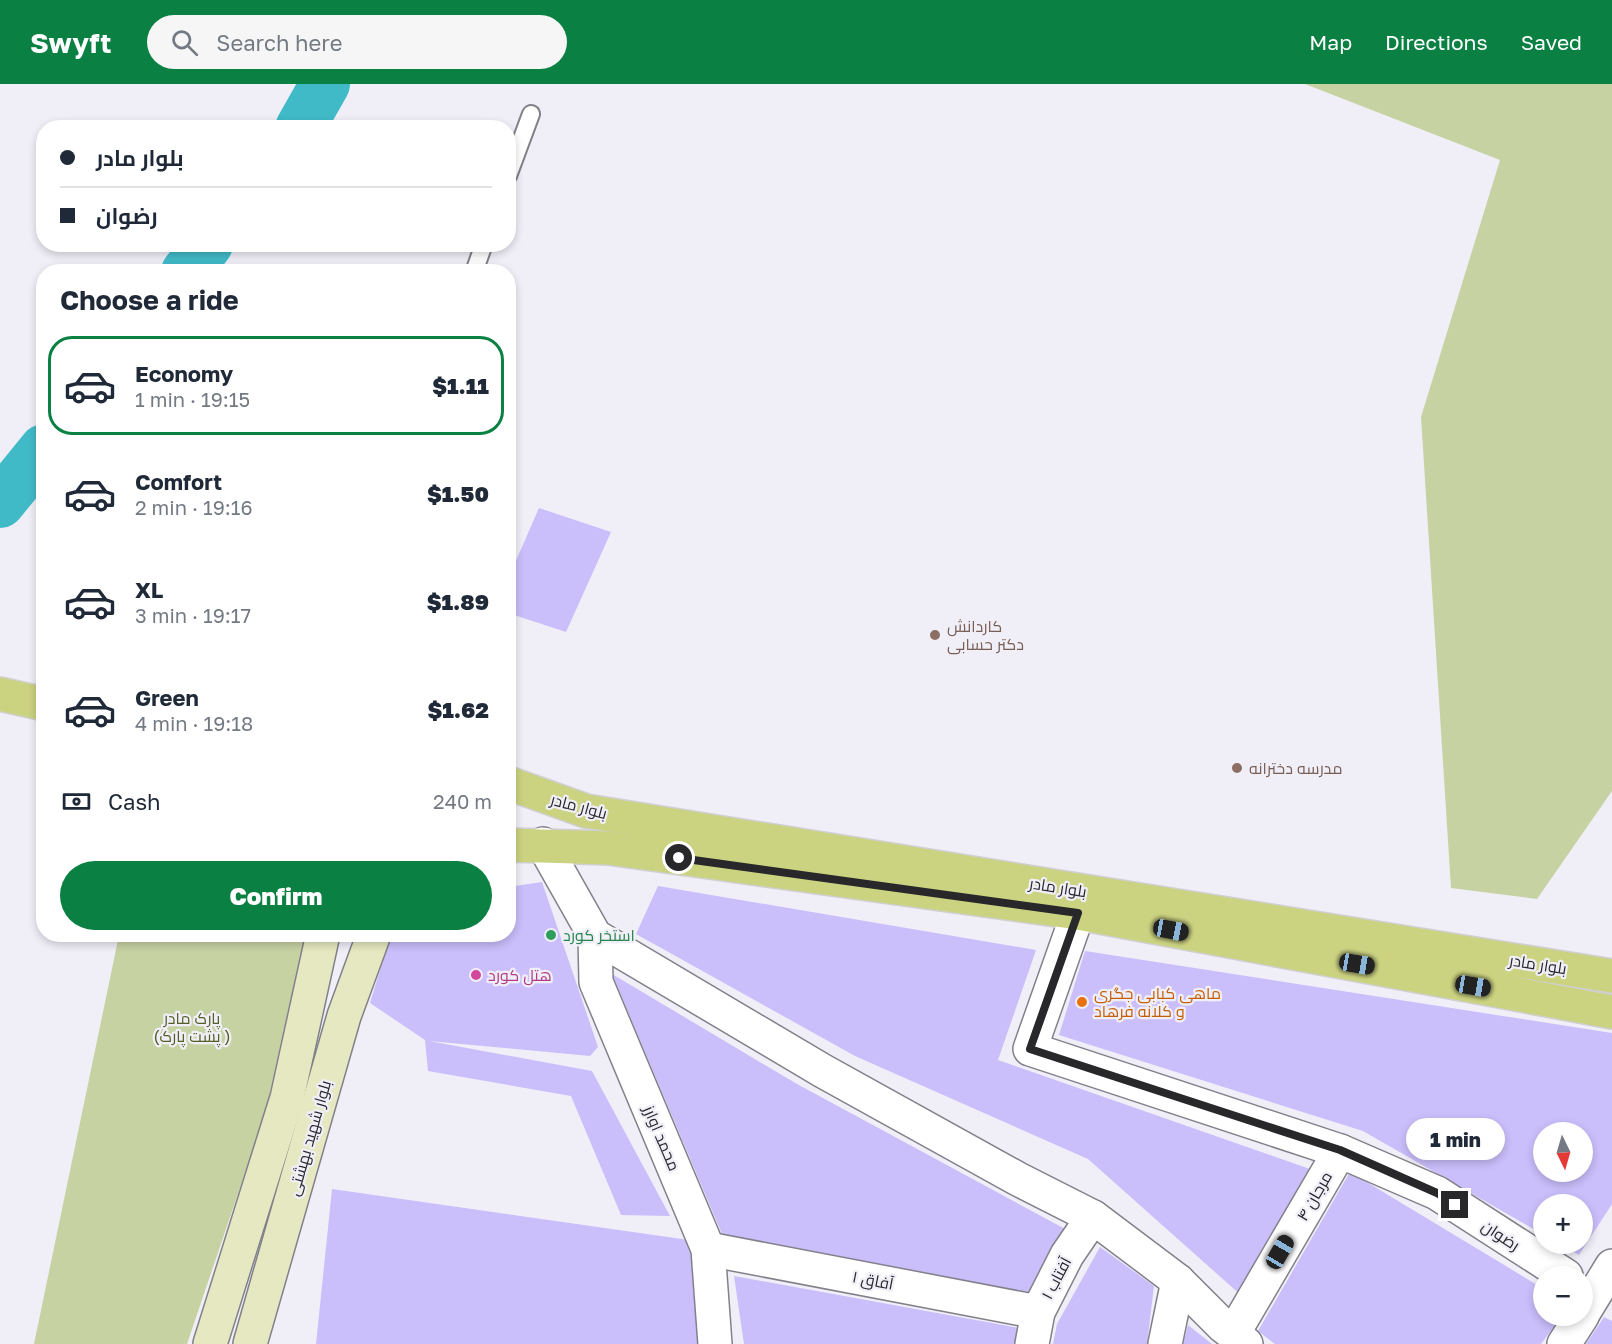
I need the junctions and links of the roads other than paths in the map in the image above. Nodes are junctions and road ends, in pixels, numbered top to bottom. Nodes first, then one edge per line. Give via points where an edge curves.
1 (531, 114) dead end
2 (516, 154) edge
3 (0, 694) edge
4 (36, 702) edge
5 (0, 711) edge
6 (36, 720) edge
7 (516, 786) edge
8 (543, 844) junction
9 (516, 845) edge
10 (1078, 913) junction
11 (595, 936) junction
12 (321, 942) edge
13 (371, 942) edge
14 (1612, 976) edge
15 (1612, 1012) edge
16 (1340, 1150) junction
17 (1093, 1217) junction
18 (708, 1249) junction
19 (1550, 1266) edge
20 (1612, 1266) edge
21 (1178, 1281) junction
22 (1593, 1299) edge
23 (1038, 1312) junction
24 (1576, 1326) edge
25 (1239, 1339) edge
26 (210, 1344) edge
27 (250, 1344) edge
28 (715, 1344) edge
29 (1032, 1344) edge
30 (1165, 1344) edge
31 (1564, 1344) edge

1 - 2 lane
3 - 4 main road
5 - 6 main road
7 - 14 main road, بلوار مادر via 586,811
8 - 9 main road, بلوار مادر
8 - 10 main road, بلوار مادر via 608,848
8 - 11 street
10 - 15 main road, بلوار مادر
10 - 16 street, رضوان via 1030,1049
11 - 17 street via 823,1071
11 - 18 street, محمد اوارز via 596,982
12 - 26 main road, بلوار شهید بهشتی via 287,1098
13 - 27 main road, بلوار شهید بهشتی via 344,1016
16 - 19 street, رضوان via 1437,1193
16 - 25 street, مرجان ۴
17 - 21 street
17 - 23 street, آفتاب ۱ via 1067,1255
18 - 23 street, آفاق ۱
18 - 28 street, محمد اوارز
20 - 22 street
21 - 25 street
21 - 30 street
23 - 29 street, آفتاب ۱
24 - 31 street

